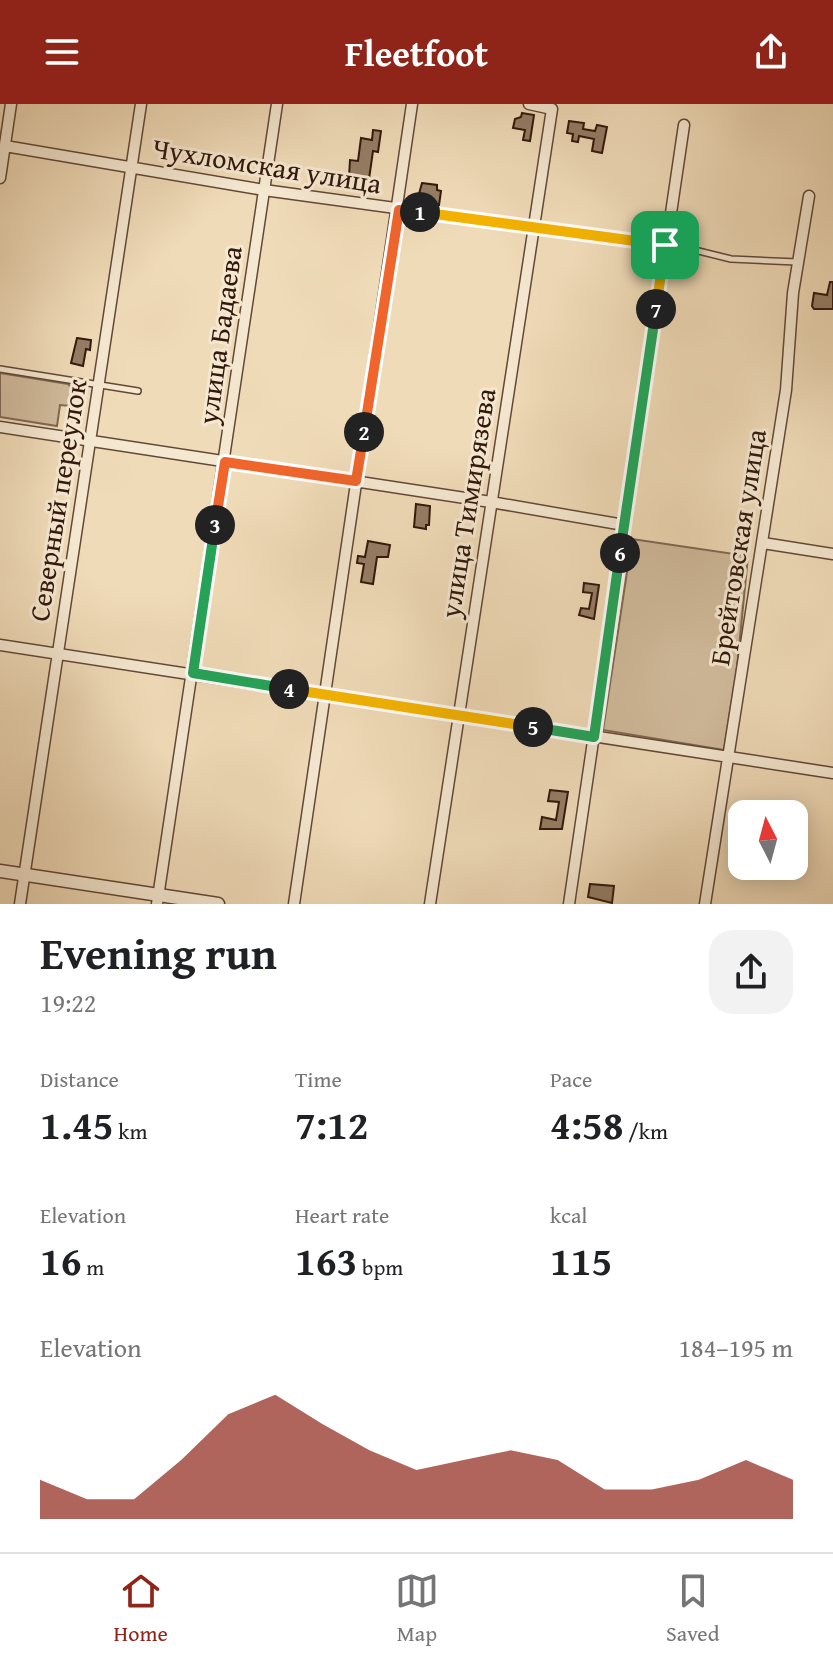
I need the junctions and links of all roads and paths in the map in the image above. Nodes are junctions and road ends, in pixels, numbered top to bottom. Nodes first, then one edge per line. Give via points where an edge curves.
1 (11, 104) edge
2 (141, 104) edge
3 (277, 104) edge
4 (412, 104) edge
5 (529, 104) edge
6 (684, 125) dead end
7 (5, 146) junction
8 (131, 169) junction
9 (0, 178) edge
10 (264, 190) junction
11 (809, 196) dead end
12 (399, 210) junction
13 (536, 226) junction
14 (665, 245) junction
15 (798, 262) junction
16 (0, 369) edge
17 (99, 386) junction
18 (138, 391) dead end
19 (0, 427) edge
20 (90, 442) junction
21 (225, 462) junction
22 (356, 481) junction
23 (491, 502) junction
24 (624, 525) junction
25 (763, 543) junction
26 (833, 554) edge
27 (0, 645) edge
28 (58, 653) junction
29 (193, 673) junction
30 (324, 695) junction
31 (459, 715) junction
32 (594, 737) junction
33 (728, 758) junction
34 (833, 773) edge
35 (0, 871) edge
36 (23, 875) junction
37 (158, 900) edge
38 (20, 904) edge
39 (218, 904) edge
40 (294, 904) edge
41 (430, 904) edge
42 (569, 904) edge
43 (705, 904) edge

1 - 7 street
2 - 8 street, Северный переулок
3 - 10 street, улица Бадаева
4 - 12 street
5 - 13 street, улица Тимирязева via 552,109
6 - 14 street
7 - 8 street, Чухломская улица
7 - 9 street
8 - 10 street, Чухломская улица
8 - 17 street, Северный переулок
10 - 12 street, Чухломская улица
10 - 21 street, улица Бадаева
11 - 15 street, Брейтовская улица
12 - 13 street, Чухломская улица
12 - 22 street
13 - 14 street, Чухломская улица
13 - 23 street, улица Тимирязева
14 - 15 lane via 731,259
14 - 24 street
15 - 25 street, Брейтовская улица
16 - 17 lane
17 - 18 lane
17 - 20 street, Северный переулок
19 - 20 street
20 - 21 street
20 - 28 street, Северный переулок
21 - 22 street
21 - 29 street, улица Бадаева
22 - 23 street
22 - 30 street
23 - 24 street
23 - 31 street, улица Тимирязева
24 - 32 street
25 - 26 street
25 - 33 street, Брейтовская улица
27 - 28 street
28 - 29 street
28 - 36 street, Северный переулок
29 - 30 street
29 - 37 street, улица Бадаева
30 - 31 street
30 - 40 street
31 - 32 street
31 - 41 street, улица Тимирязева
32 - 33 street
32 - 42 street
33 - 34 street
33 - 43 street, Брейтовская улица
35 - 36 street
36 - 37 street
36 - 38 street, Северный переулок
37 - 39 street

